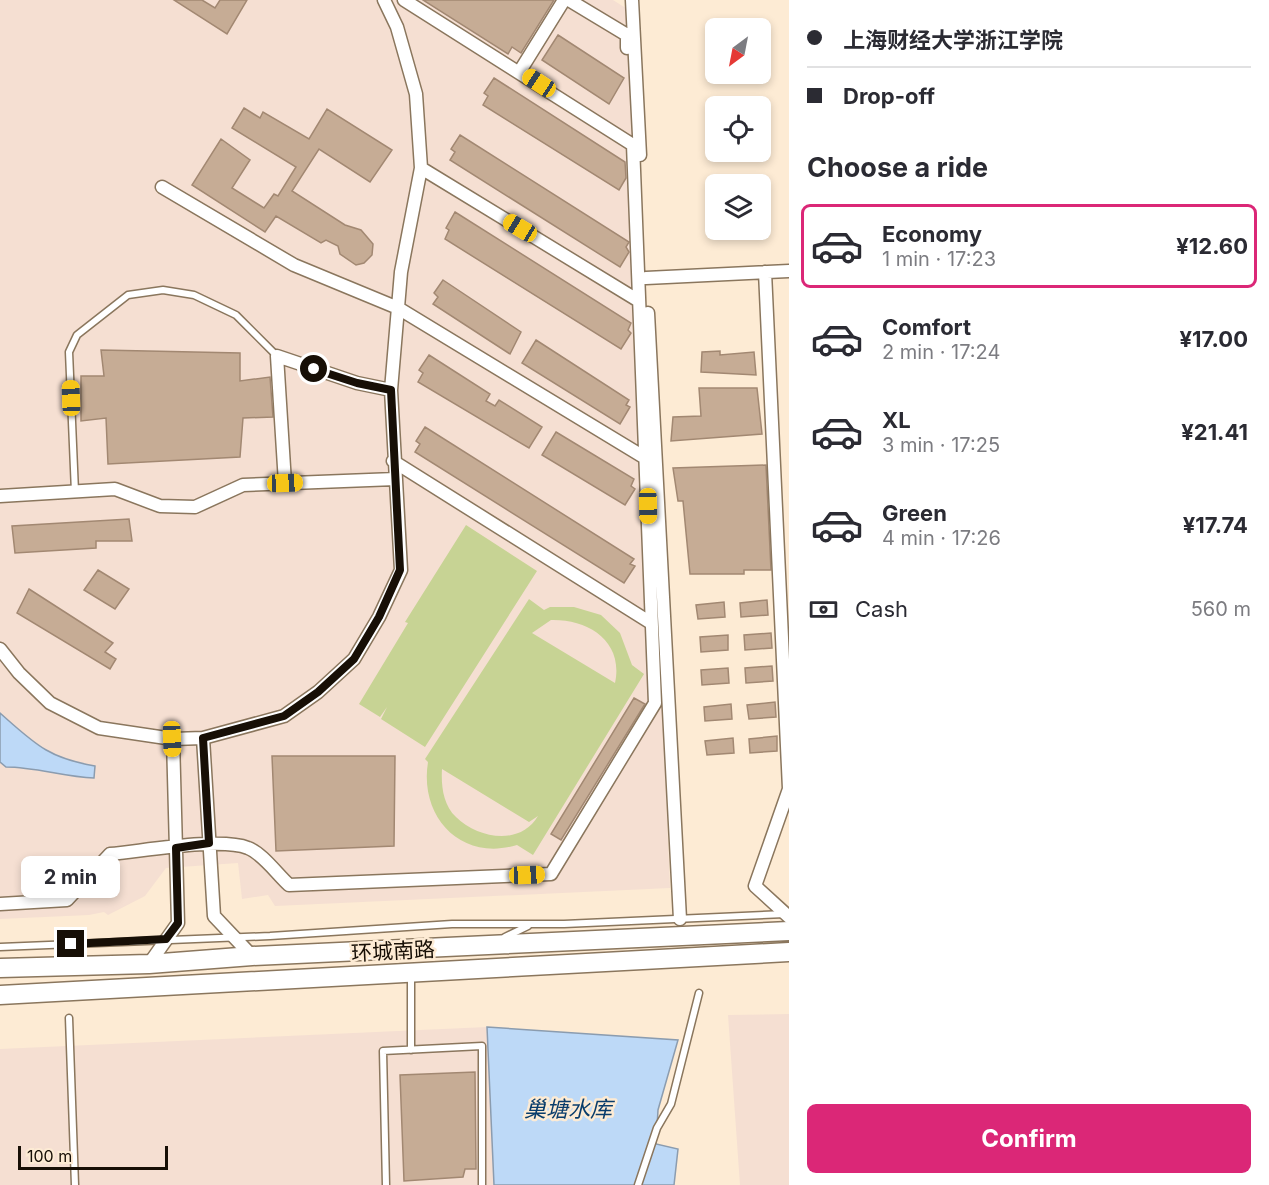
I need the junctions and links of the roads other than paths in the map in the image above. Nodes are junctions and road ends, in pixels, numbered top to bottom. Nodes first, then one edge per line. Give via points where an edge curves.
1 (384, 0) edge
2 (404, 0) edge
3 (564, 0) edge
4 (569, 0) edge
5 (632, 0) edge
6 (520, 71) junction
7 (633, 145) junction
8 (422, 168) junction
9 (162, 187) dead end
10 (789, 271) edge
11 (765, 272) junction
12 (646, 278) junction
13 (639, 300) junction
14 (398, 308) junction
15 (278, 356) junction
16 (391, 390) junction
17 (647, 459) junction
18 (393, 461) junction
19 (395, 479) junction
20 (285, 483) junction
21 (75, 492) junction
22 (0, 496) edge
23 (651, 623) junction
24 (0, 650) edge
25 (203, 738) junction
26 (172, 739) junction
27 (209, 843) junction
28 (176, 848) junction
29 (0, 903) edge
30 (680, 919) junction
31 (787, 922) edge
32 (531, 924) junction
33 (234, 937) junction
34 (166, 939) junction
35 (490, 945) junction
36 (0, 947) edge
37 (786, 952) edge
38 (252, 956) junction
39 (149, 964) junction
40 (0, 968) edge
41 (411, 973) junction
42 (699, 993) dead end
43 (0, 995) edge
44 (69, 1018) dead end
45 (411, 1050) junction
46 (75, 1185) edge
47 (386, 1185) edge
48 (482, 1185) edge
49 (638, 1185) edge

1 - 8 street via 398,27 416,94
2 - 6 street
3 - 6 street
4 - 7 street via 627,35
5 - 12 street
6 - 7 street
7 - 13 street
8 - 13 street
8 - 14 street via 401,272
9 - 14 street via 294,265
10 - 11 street
11 - 12 street
11 - 31 street via 789,789 754,886
12 - 30 street
13 - 17 street
14 - 16 street
14 - 17 street
15 - 16 street via 357,383
15 - 20 street
15 - 21 lane via 236,315 194,295 163,290 128,296 77,335 69,352
16 - 18 street
17 - 23 street
18 - 19 street
18 - 23 street
19 - 20 street
19 - 25 street via 400,570 354,659 284,716
20 - 21 street via 243,485 195,507 160,506 115,489
21 - 22 street
23 - 27 street via 655,703 551,874 289,885 250,848
24 - 26 street via 50,703 99,728
25 - 26 street
25 - 27 street
26 - 28 street
27 - 28 street
27 - 33 street via 214,915
28 - 29 street via 111,854 67,900
28 - 34 street via 178,923
30 - 31 lane
30 - 32 lane
31 - 35 main road, 环城南路
31 - 37 lane
32 - 33 lane via 452,924
32 - 35 lane
33 - 34 lane
33 - 38 street
34 - 36 lane
34 - 39 street
35 - 38 main road, 环城南路
37 - 41 main road, 环城南路
38 - 39 main road, 环城南路
39 - 40 main road, 环城南路
41 - 43 main road, 环城南路
41 - 45 lane
42 - 49 lane via 671,1104 657,1128
44 - 46 lane
45 - 47 lane via 382,1051
45 - 48 lane via 482,1046

